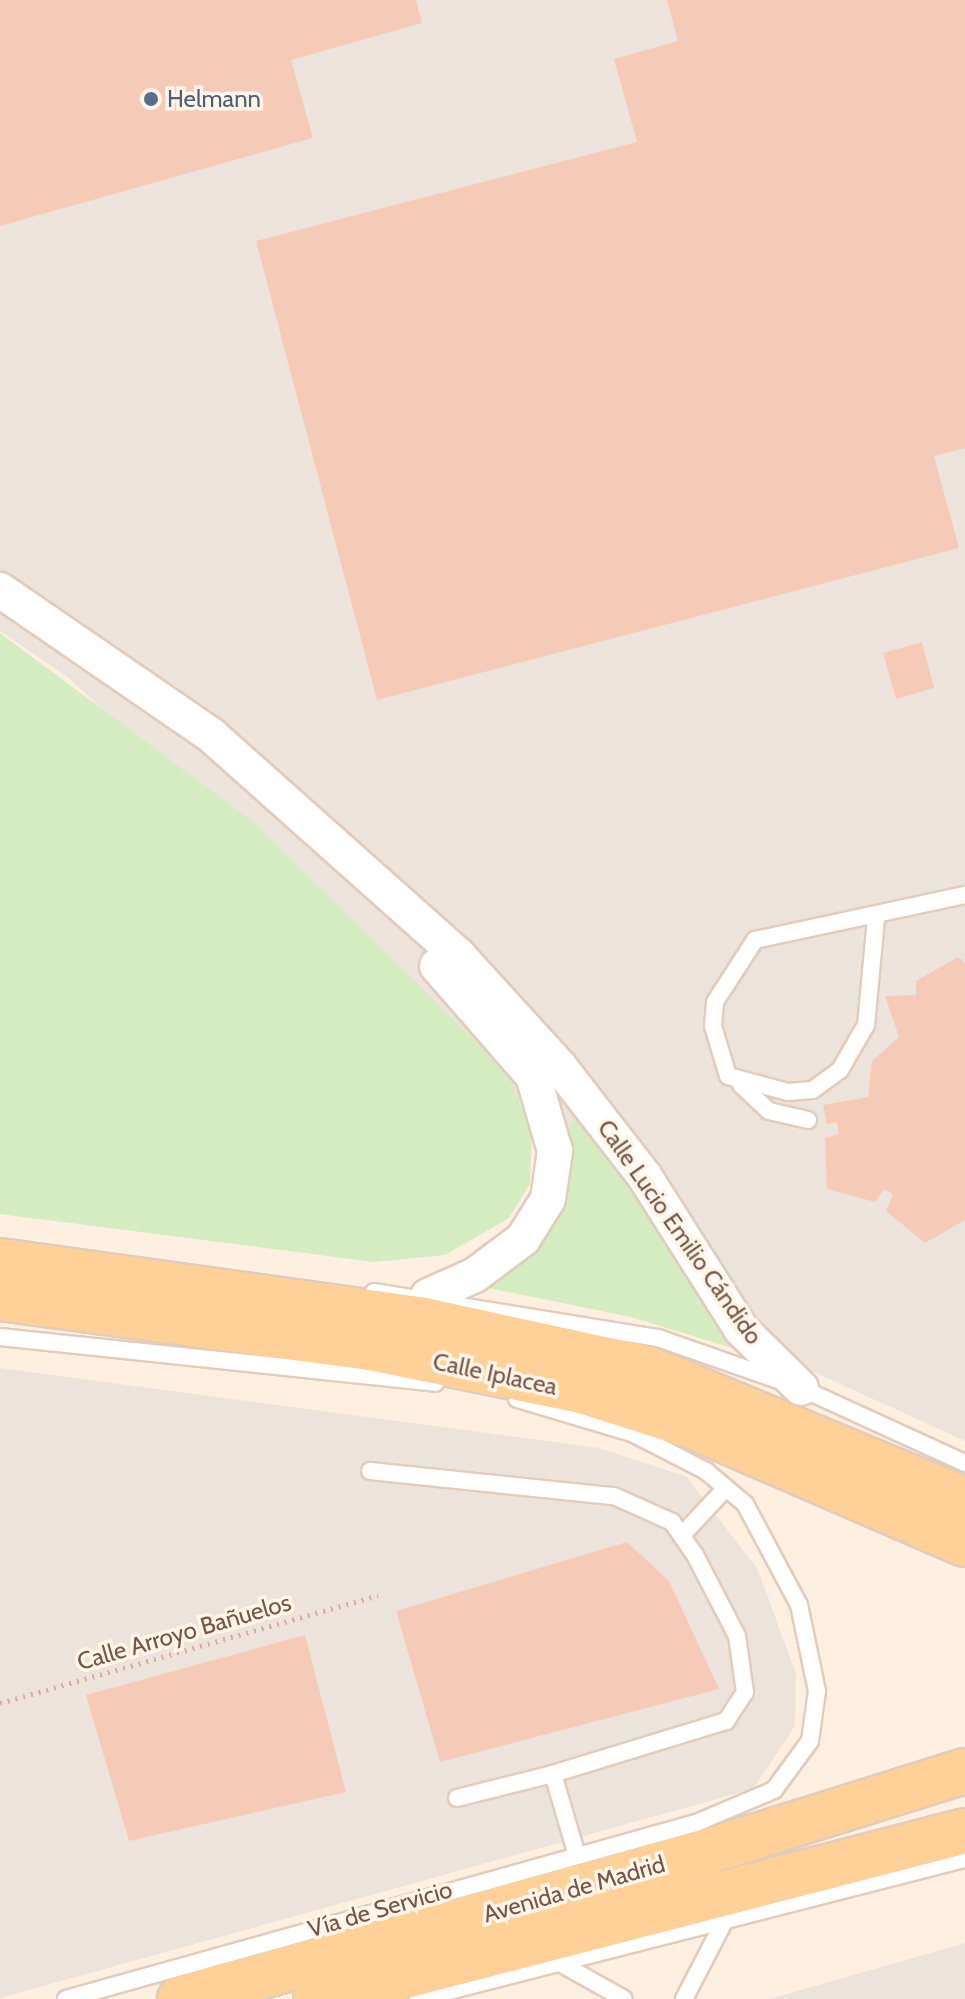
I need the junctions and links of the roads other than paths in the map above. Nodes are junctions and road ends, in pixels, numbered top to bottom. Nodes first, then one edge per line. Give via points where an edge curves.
1 (0, 590) edge
2 (324, 837) junction
3 (965, 895) edge
4 (876, 918) junction
5 (741, 1085) junction
6 (808, 1120) dead end
7 (0, 1261) edge
8 (117, 1277) junction
9 (428, 1296) junction
10 (0, 1298) edge
11 (0, 1337) edge
12 (801, 1388) junction
13 (965, 1463) edge
14 (370, 1471) dead end
15 (726, 1488) junction
16 (965, 1500) edge
17 (682, 1535) junction
18 (965, 1544) edge
19 (965, 1771) edge
20 (553, 1774) junction
21 (457, 1798) dead end
22 (965, 1831) edge
23 (576, 1852) junction
24 (965, 1859) edge
25 (725, 1920) junction
26 (560, 1963) junction
27 (66, 1999) edge
28 (180, 1999) edge
29 (316, 1999) edge
30 (418, 1999) edge
31 (624, 1999) edge
32 (684, 1999) edge

1 - 2 street, Calle Lucio Emilio Cándido via 211,735
2 - 9 street, Calle Lucio Emilio Cándido via 533,1076 545,1106 555,1151 548,1199 523,1239 475,1275
2 - 12 street, Calle Lucio Emilio Cándido via 458,955 559,1066 645,1177 741,1329
3 - 4 lane
4 - 5 lane via 866,1025 856,1052 812,1090
4 - 5 lane via 777,930 755,940 732,967 713,1026 728,1076
5 - 6 lane via 769,1111
7 - 8 main road, Calle Iplacea
8 - 9 lane
8 - 16 main road, Calle Iplacea via 424,1320 649,1369
9 - 12 lane via 658,1338
10 - 18 main road, Calle Iplacea via 370,1348 582,1391 692,1426
11 - 15 lane via 219,1355 474,1389 632,1433
12 - 13 lane
14 - 17 lane via 614,1496 672,1522
15 - 17 lane
15 - 23 lane, Vía de Servicio via 772,1545 799,1605 817,1691 810,1741 774,1790 696,1823
17 - 20 lane via 737,1636 745,1692 726,1721
19 - 28 main road, Avenida de Madrid via 706,1852
20 - 21 lane
20 - 23 lane
22 - 29 main road, Avenida de Madrid
23 - 27 lane, Vía de Servicio
24 - 25 lane
25 - 26 lane
25 - 32 lane
26 - 30 lane
26 - 31 lane

